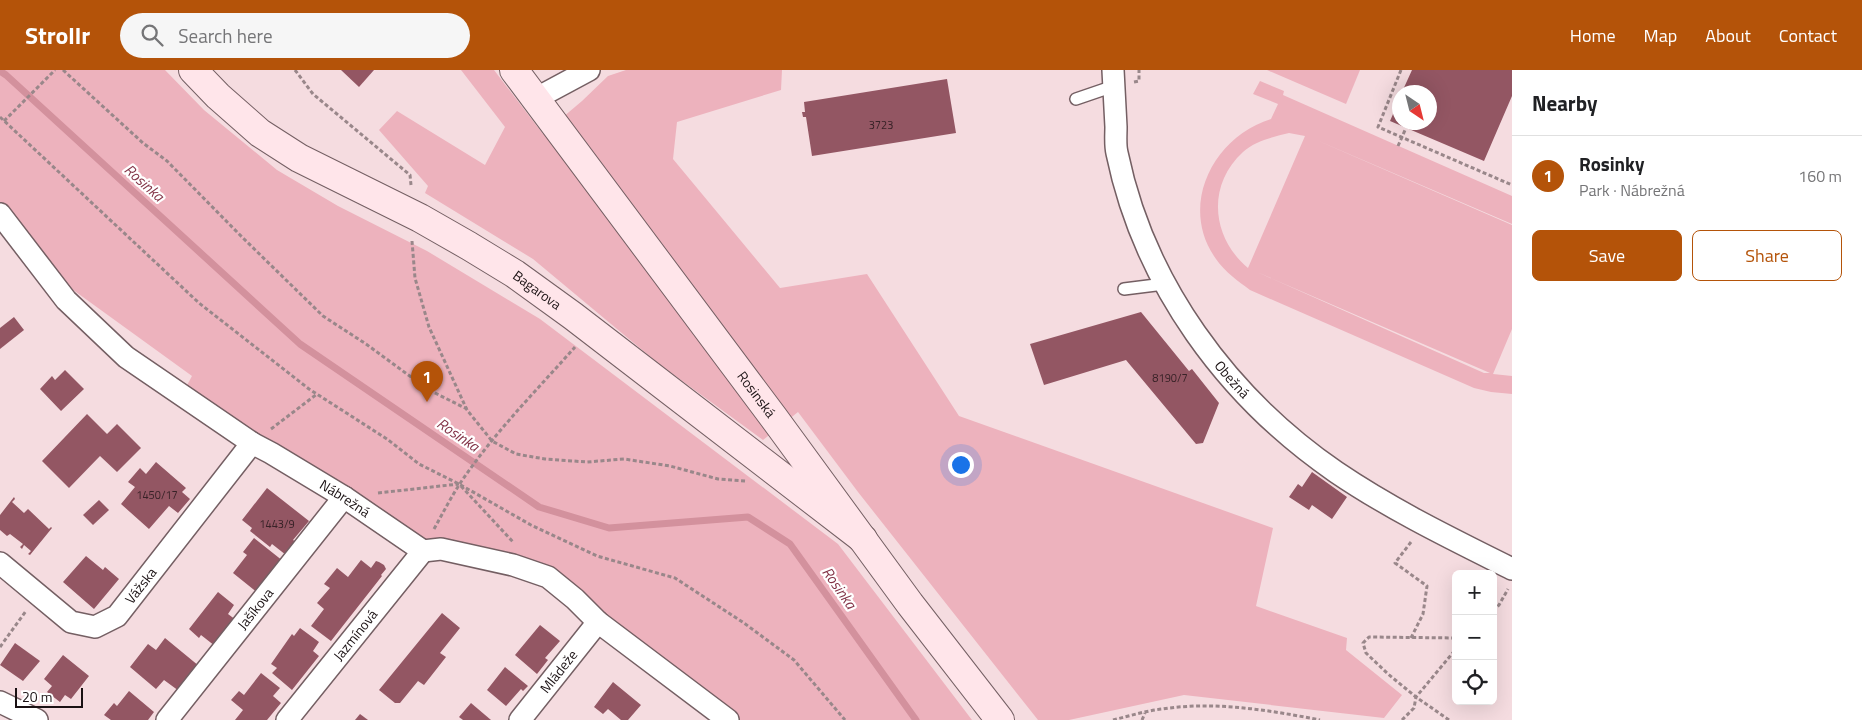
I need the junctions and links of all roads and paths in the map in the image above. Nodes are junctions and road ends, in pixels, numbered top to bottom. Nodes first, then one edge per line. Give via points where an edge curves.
1 (55, 70) edge
2 (63, 70) edge
3 (193, 70) edge
4 (295, 70) edge
5 (589, 70) edge
6 (1401, 70) edge
7 (1114, 78) edge
8 (523, 79) edge
9 (1076, 99) dead end
10 (0, 117) edge
11 (4, 121) junction
12 (1405, 130) edge
13 (1402, 138) junction
14 (1398, 146) dead end
15 (1512, 186) edge
16 (0, 214) edge
17 (411, 215) junction
18 (1164, 284) junction
19 (1124, 289) dead end
20 (579, 342) dead end
21 (317, 394) junction
22 (467, 410) junction
23 (492, 441) junction
24 (252, 443) junction
25 (746, 481) dead end
26 (459, 484) junction
27 (344, 497) junction
28 (1424, 526) junction
29 (863, 539) junction
30 (515, 543) dead end
31 (423, 550) junction
32 (0, 563) edge
33 (1512, 569) edge
34 (1512, 585) edge
35 (38, 595) junction
36 (1497, 606) edge
37 (598, 622) junction
38 (1411, 638) junction
39 (1452, 638) edge
40 (0, 647) edge
41 (1452, 655) edge
42 (1416, 697) junction
43 (0, 702) edge
44 (1145, 712) junction
45 (37, 720) edge
46 (167, 720) edge
47 (287, 720) edge
48 (520, 720) edge
49 (728, 720) edge
50 (845, 720) edge
51 (1000, 720) edge
52 (1113, 720) edge
53 (1142, 720) edge
54 (1320, 720) edge
55 (1402, 720) edge
56 (1449, 720) edge

1 - 11 path
2 - 22 path via 143,144 167,161 323,316 435,393
3 - 17 street, Bagarova via 260,133 299,158
4 - 17 path via 313,94 410,175
5 - 8 street
6 - 13 path via 1378,127
7 - 9 lane
7 - 18 street, Obežná via 1116,151 1130,204 1147,251
8 - 29 street, Rosinská
10 - 11 path
11 - 21 path via 200,303
12 - 13 path
13 - 14 path
13 - 15 path
16 - 24 street, Nábrežná via 66,300 126,357
17 - 22 path via 415,278 429,327
17 - 29 street, Bagarova via 515,274
18 - 19 lane
18 - 28 street, Obežná via 1222,370 1258,408 1295,442 1336,472
20 - 23 path
21 - 24 path
21 - 26 path via 387,439 419,464
22 - 23 path
23 - 25 path via 516,454 586,462 624,460
23 - 26 path
24 - 27 street, Nábrežná
24 - 35 street, Vážska via 117,616 95,627 71,622
26 - 27 path
26 - 30 path
26 - 31 path
26 - 50 path via 531,525 597,556 674,578 794,660
27 - 31 street, Nábrežná
27 - 46 street, Jašíkova
28 - 33 street, Obežná
28 - 38 path via 1395,563 1427,586 1422,614
29 - 51 street, Rosinská
31 - 37 street via 441,549 548,577
31 - 47 street, Jazmínová
32 - 35 street, Vážska
34 - 36 path
35 - 40 path
37 - 48 street, Mládeže
37 - 49 street
38 - 39 path
38 - 42 path via 1369,637 1363,643 1366,654
41 - 42 path
42 - 55 path via 1414,708
42 - 56 path
43 - 45 street
44 - 52 path
44 - 53 path
44 - 54 path via 1205,706 1279,712

